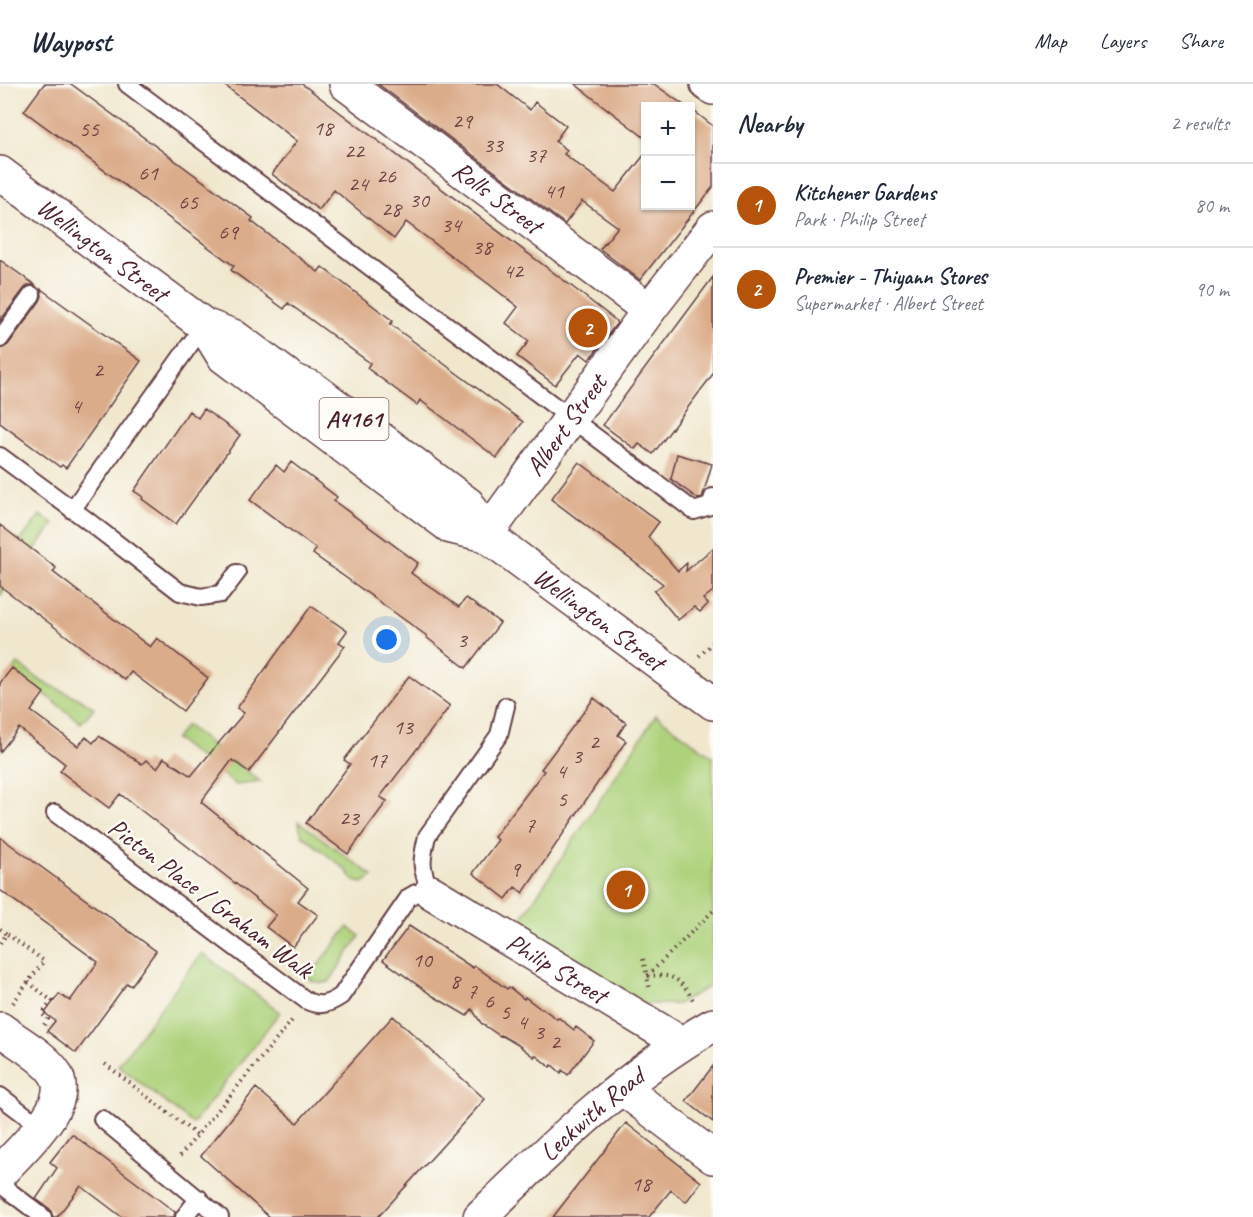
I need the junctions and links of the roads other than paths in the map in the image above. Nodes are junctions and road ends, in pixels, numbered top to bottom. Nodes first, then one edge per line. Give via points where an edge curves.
1 (127, 84) edge
2 (346, 84) edge
3 (707, 84) edge
4 (713, 88) edge
5 (0, 173) edge
6 (713, 228) edge
7 (32, 295) dead end
8 (649, 310) junction
9 (204, 326) junction
10 (0, 339) edge
11 (570, 417) junction
12 (0, 456) edge
13 (713, 497) edge
14 (72, 510) junction
15 (486, 535) junction
16 (237, 573) dead end
17 (713, 703) edge
18 (506, 706) dead end
19 (55, 813) dead end
20 (431, 892) junction
21 (4, 1014) edge
22 (713, 1025) edge
23 (681, 1043) junction
24 (622, 1088) junction
25 (0, 1096) edge
26 (102, 1119) dead end
27 (40, 1127) junction
28 (713, 1157) edge
29 (0, 1173) edge
30 (0, 1184) edge
31 (199, 1198) junction
32 (43, 1217) edge
33 (184, 1217) edge
34 (220, 1217) edge
35 (480, 1217) edge

1 - 11 lane
2 - 8 street, Rolls Street
3 - 4 street
5 - 9 street, Wellington Street / A4161
6 - 8 street, Albert Street
7 - 10 lane
8 - 11 street, Albert Street
9 - 14 lane
9 - 15 street, Wellington Street / A4161 via 233,336 293,380 312,388 468,504
11 - 13 lane via 694,511 710,506
11 - 15 street, Albert Street
12 - 14 lane
14 - 16 lane via 180,592 201,597 221,594
15 - 17 street, Wellington Street / A4161
18 - 20 lane via 499,735 427,836 422,873
19 - 20 lane, Picton Place / Graham Walk via 315,1005 330,1004 341,996 410,897
20 - 23 street, Philip Street
21 - 27 street via 56,1074 59,1098
22 - 23 street, Leckwith Road
23 - 24 street, Leckwith Road
24 - 28 street
24 - 35 street, Leckwith Road
25 - 27 lane
26 - 31 lane
27 - 29 street
30 - 32 lane
31 - 33 lane
31 - 34 lane

